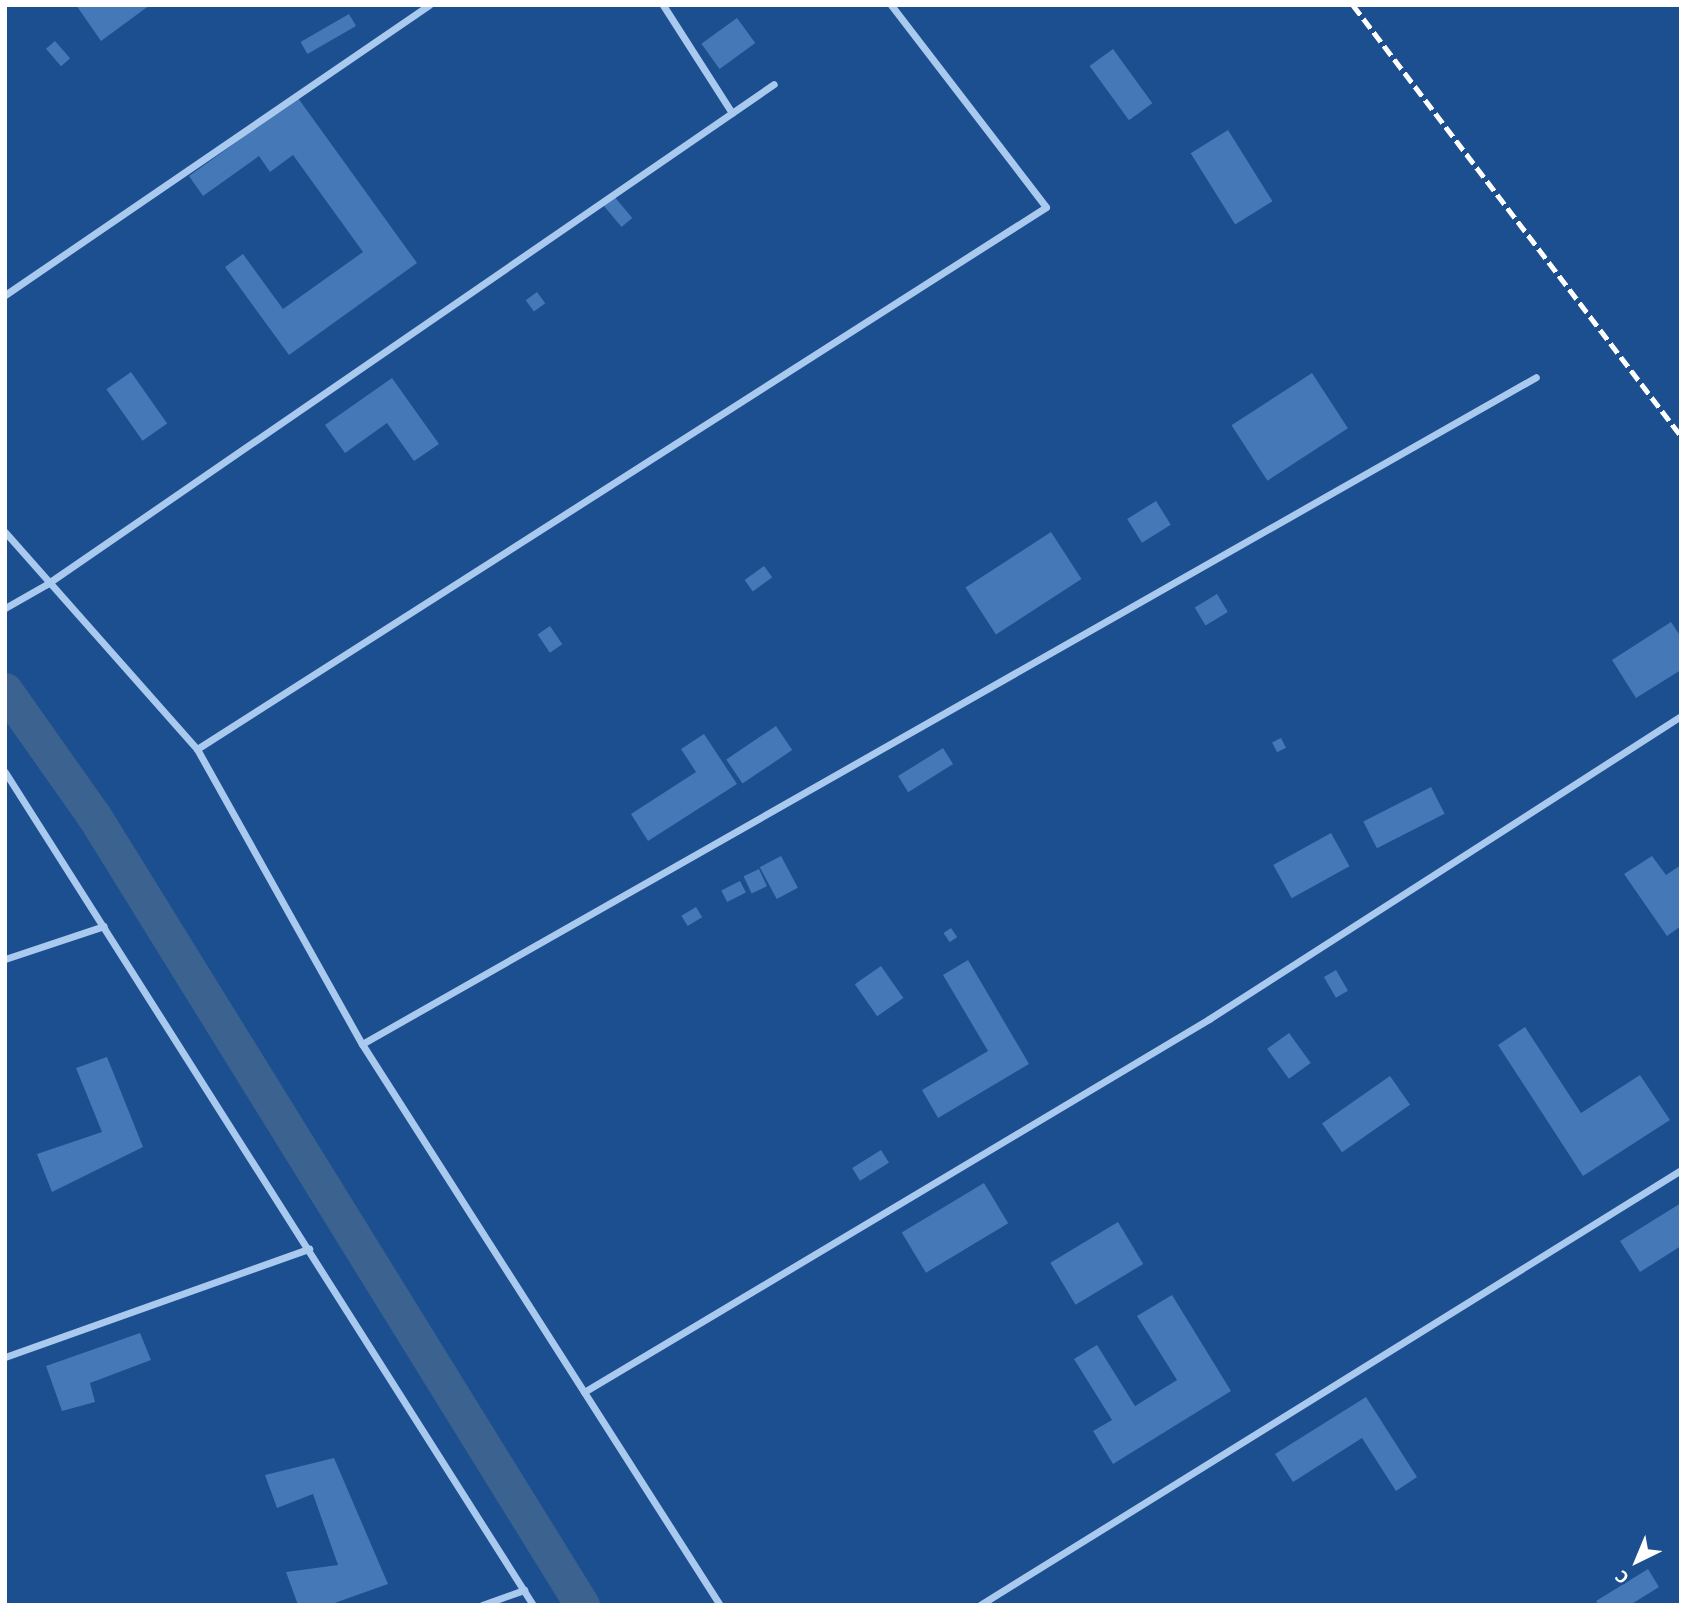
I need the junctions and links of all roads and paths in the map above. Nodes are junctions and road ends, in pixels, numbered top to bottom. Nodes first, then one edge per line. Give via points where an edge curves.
1 (429, 5) edge
2 (663, 5) edge
3 (891, 5) edge
4 (774, 84) dead end
5 (732, 113) junction
6 (5, 296) edge
7 (1536, 377) dead end
8 (5, 532) edge
9 (47, 584) junction
10 (5, 608) edge
11 (1681, 716) edge
12 (197, 749) junction
13 (5, 772) edge
14 (104, 926) junction
15 (5, 958) edge
16 (362, 1044) junction
17 (1681, 1170) edge
18 (309, 1249) junction
19 (5, 1357) edge
20 (583, 1392) junction
21 (524, 1590) junction
22 (482, 1605) edge
23 (533, 1605) edge
24 (720, 1605) edge
25 (980, 1605) edge

1 - 6 street
2 - 5 street
3 - 12 street via 1046,207
4 - 5 street
5 - 9 street
7 - 16 street
8 - 9 street
9 - 10 street
9 - 12 street
11 - 20 street via 1209,1019
12 - 16 street
13 - 14 street
14 - 15 street
14 - 18 street
16 - 20 street
17 - 25 street
18 - 19 street
18 - 21 street
20 - 24 street
21 - 22 street
21 - 23 street

